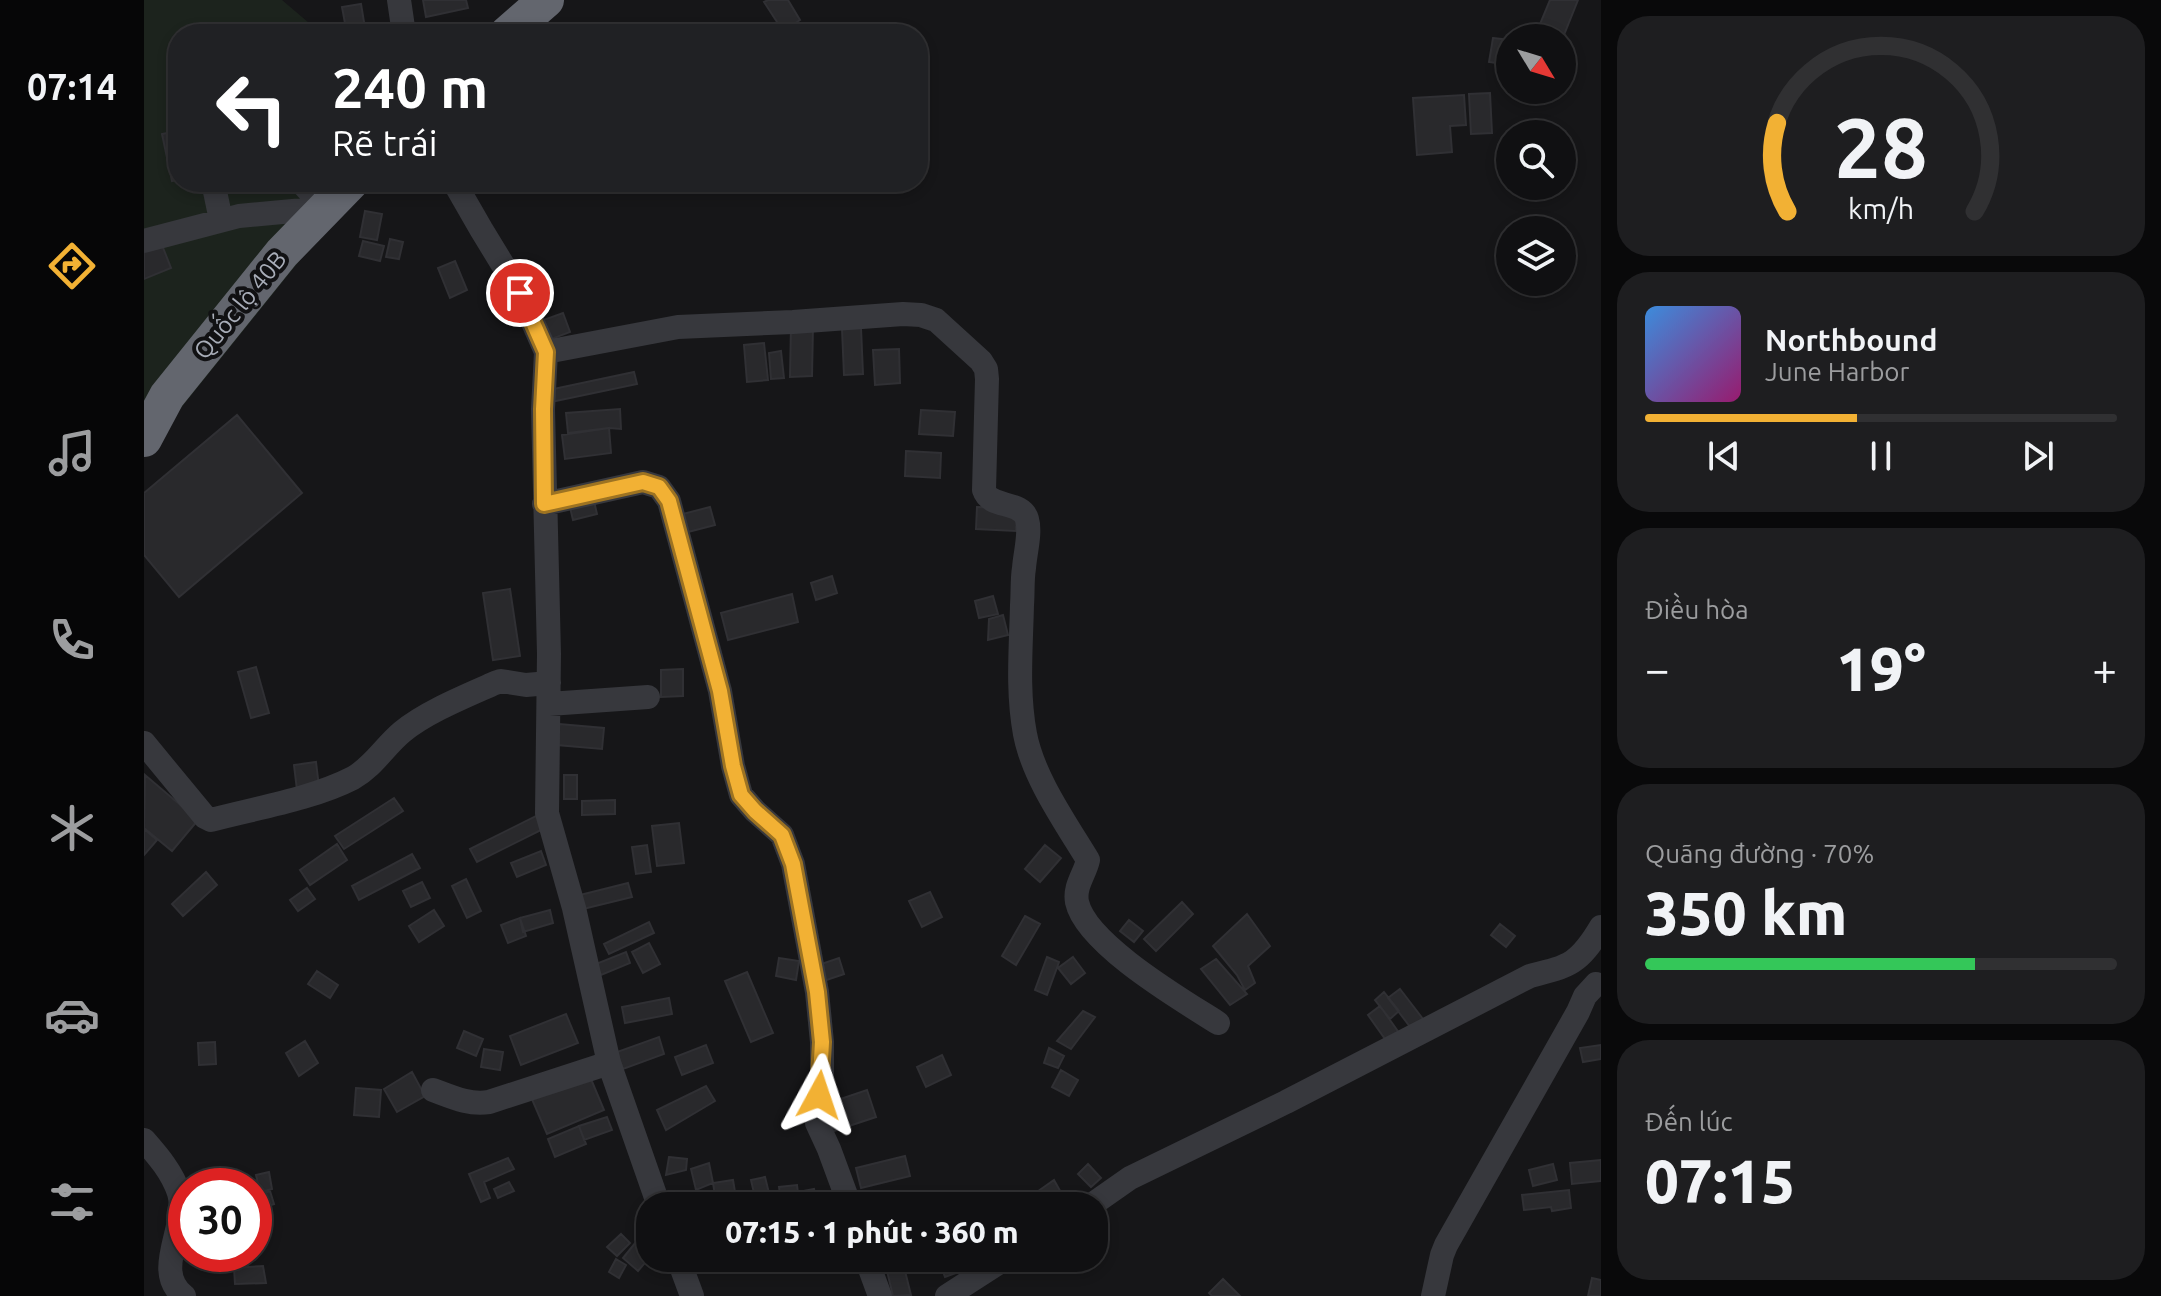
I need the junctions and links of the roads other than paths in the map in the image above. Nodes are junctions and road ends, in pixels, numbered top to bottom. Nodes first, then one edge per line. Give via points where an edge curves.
1 (399, 0) edge
2 (546, 0) edge
3 (403, 24) edge
4 (518, 24) edge
5 (215, 192) edge
6 (310, 192) edge
7 (341, 192) edge
8 (460, 192) edge
9 (325, 208) junction
10 (221, 220) junction
11 (144, 241) edge
12 (546, 352) junction
13 (144, 439) edge
14 (544, 504) junction
15 (549, 693) junction
16 (648, 697) dead end
17 (144, 743) edge
18 (1601, 927) edge
19 (1566, 967) junction
20 (1598, 985) edge
21 (1218, 1023) dead end
22 (609, 1063) junction
23 (433, 1090) dead end
24 (144, 1140) edge
25 (654, 1192) edge
26 (845, 1192) edge
27 (1108, 1193) edge
28 (683, 1272) edge
29 (871, 1272) edge
30 (984, 1272) edge
31 (184, 1296) edge
32 (692, 1296) edge
33 (880, 1296) edge
34 (947, 1296) edge
35 (1433, 1296) edge

1 - 3 street
2 - 4 highway
5 - 10 street
6 - 9 street
7 - 9 highway, Quốc lộ 40B
8 - 12 street via 520,293
9 - 10 street
9 - 13 highway, Quốc lộ 40B via 167,396
10 - 11 street
12 - 14 street
12 - 21 street via 678,327 903,314 936,320 981,361 987,379 984,490 992,501 1027,518 1019,685 1025,735 1041,779 1088,860 1077,888 1080,911 1124,960
14 - 15 street
14 - 26 street via 643,482 659,487 669,501 720,691 741,795 782,835 793,864 822,1042 817,1123
15 - 16 street
15 - 17 street via 495,683 403,731 352,778 211,820
15 - 22 street via 547,813
18 - 19 street via 1589,948
19 - 20 street
19 - 27 street via 1530,976
20 - 35 street via 1585,996 1446,1245
22 - 23 street via 477,1104
22 - 25 street
24 - 31 street via 164,1162 180,1196 170,1268 171,1282
28 - 32 street
29 - 33 street
30 - 34 street

